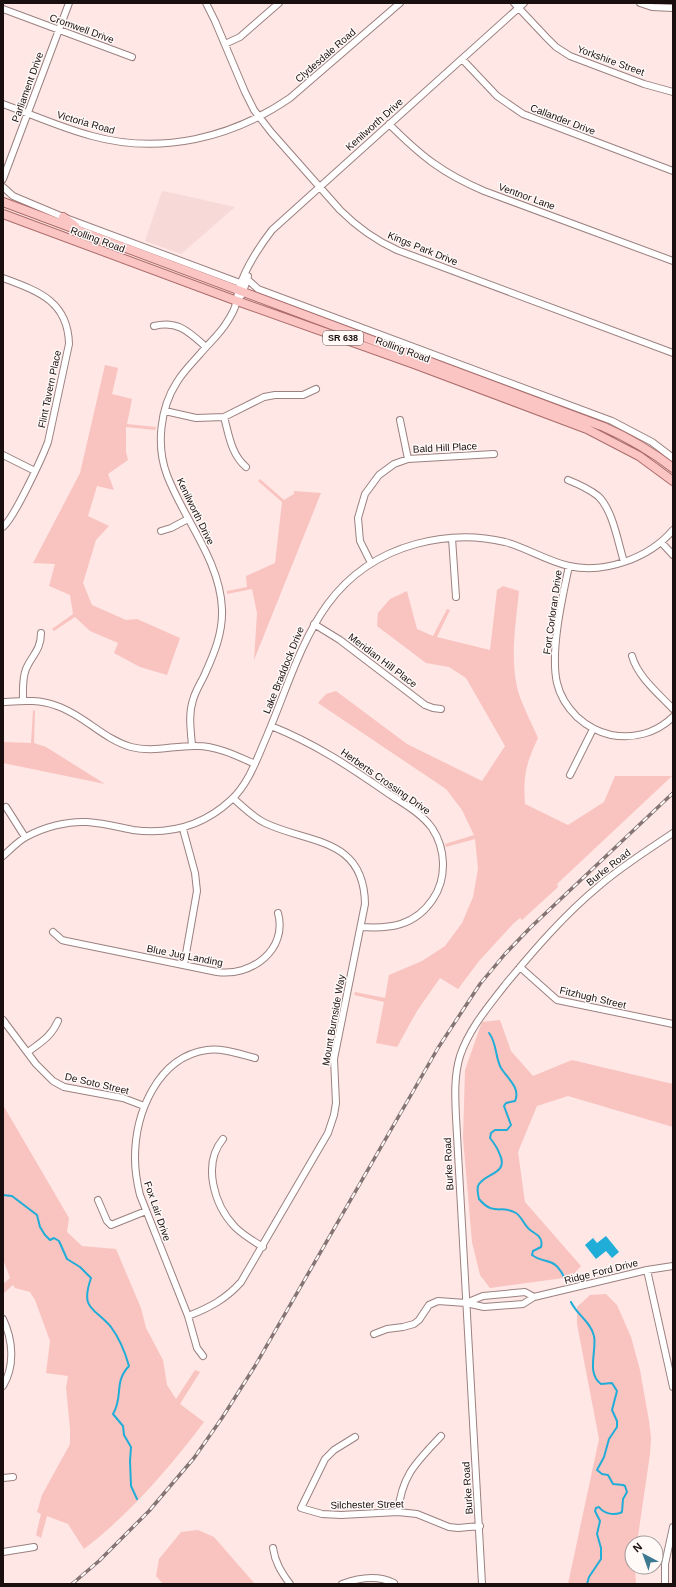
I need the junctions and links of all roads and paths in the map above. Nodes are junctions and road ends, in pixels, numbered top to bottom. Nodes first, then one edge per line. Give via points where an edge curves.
1 (69, 3) edge
2 (206, 3) edge
3 (279, 3) edge
4 (400, 3) edge
5 (524, 3) edge
6 (640, 3) edge
7 (516, 5) edge
8 (673, 8) edge
9 (3, 9) edge
10 (59, 30) junction
11 (225, 44) junction
12 (132, 57) dead end
13 (462, 59) junction
14 (673, 92) edge
15 (3, 104) edge
16 (28, 114) junction
17 (259, 117) junction
18 (389, 124) junction
19 (673, 172) edge
20 (3, 178) edge
21 (320, 187) junction
22 (3, 188) edge
23 (3, 202) edge
24 (3, 214) edge
25 (63, 217) junction
26 (84, 233) junction
27 (673, 262) edge
28 (248, 269) junction
29 (3, 278) edge
30 (247, 279) junction
31 (240, 289) junction
32 (237, 301) junction
33 (154, 326) dead end
34 (206, 347) junction
35 (673, 353) edge
36 (316, 389) dead end
37 (164, 412) junction
38 (224, 417) junction
39 (400, 420) dead end
40 (494, 454) dead end
41 (3, 455) edge
42 (673, 458) edge
43 (408, 459) junction
44 (246, 467) dead end
45 (673, 468) edge
46 (35, 470) junction
47 (568, 480) dead end
48 (673, 481) edge
49 (188, 519) junction
50 (3, 527) edge
51 (673, 530) edge
52 (161, 531) dead end
53 (452, 538) junction
54 (661, 542) junction
55 (673, 555) edge
56 (624, 562) junction
57 (372, 563) junction
58 (568, 566) junction
59 (456, 597) dead end
60 (314, 624) junction
61 (41, 634) dead end
62 (632, 656) dead end
63 (23, 701) junction
64 (3, 702) edge
65 (441, 709) dead end
66 (673, 709) edge
67 (673, 717) edge
68 (272, 726) junction
69 (593, 729) junction
70 (192, 746) junction
71 (255, 764) junction
72 (570, 775) dead end
73 (233, 798) junction
74 (6, 807) dead end
75 (183, 829) junction
76 (673, 832) edge
77 (25, 838) junction
78 (3, 856) edge
79 (278, 913) dead end
80 (361, 927) junction
81 (53, 932) dead end
82 (184, 965) junction
83 (520, 967) junction
84 (3, 1020) edge
85 (58, 1021) dead end
86 (673, 1024) edge
87 (28, 1052) junction
88 (255, 1058) dead end
89 (144, 1106) junction
90 (223, 1139) dead end
91 (98, 1200) dead end
92 (146, 1211) junction
93 (262, 1247) junction
94 (673, 1266) edge
95 (647, 1270) junction
96 (534, 1297) junction
97 (466, 1303) junction
98 (188, 1316) junction
99 (3, 1320) edge
100 (374, 1334) dead end
101 (203, 1356) dead end
102 (3, 1386) edge
103 (673, 1388) edge
104 (441, 1436) dead end
105 (355, 1437) dead end
106 (13, 1477) dead end
107 (3, 1478) edge
108 (398, 1512) junction
109 (480, 1526) junction
110 (673, 1526) edge
111 (34, 1547) dead end
112 (273, 1548) dead end
113 (3, 1552) edge
114 (394, 1583) edge
115 (290, 1584) edge
116 (342, 1584) edge
117 (482, 1584) edge
118 (665, 1584) edge

1 - 10 street, Parliament Drive
2 - 11 street, Kings Park Drive
3 - 11 street via 240,37
4 - 17 street, Clydesdale Road via 303,89
5 - 7 street, Kenilworth Drive
6 - 8 street
7 - 13 street, Kenilworth Drive
7 - 14 street, Yorkshire Street via 546,38 570,56 644,84
9 - 10 street, Cromwell Drive
10 - 12 street, Cromwell Drive
10 - 16 street, Parliament Drive
11 - 17 street, Kings Park Drive via 245,92
13 - 18 street, Kenilworth Drive
13 - 19 street, Callander Drive via 496,96 523,114
15 - 16 street, Victoria Road
16 - 17 street, Victoria Road via 93,136 120,142 148,144 209,137 238,128
16 - 20 street, Parliament Drive
17 - 21 street, Kings Park Drive
18 - 21 street, Kenilworth Drive
18 - 27 street, Ventnor Lane via 424,158 462,181
20 - 22 street, Parliament Drive
21 - 28 street, Kenilworth Drive via 272,230
21 - 35 street, Kings Park Drive via 353,223 384,244
22 - 25 street, Rolling Road via 13,196
23 - 26 main road, Rolling Road / SR 638
24 - 32 main road, Rolling Road / SR 638
25 - 26 main road
25 - 31 street, Rolling Road
26 - 31 main road, Rolling Road / SR 638
28 - 30 street, Kenilworth Drive
28 - 31 street, Kenilworth Drive
29 - 46 street, Flint Tavern Place via 37,291 49,299 61,314 68,333 68,355 48,442
30 - 31 street, Kenilworth Drive
30 - 42 street, Rolling Road via 258,289 612,422 652,442
31 - 32 street, Kenilworth Drive
31 - 45 main road, Rolling Road / SR 638 via 604,426 642,446
32 - 34 street, Kenilworth Drive via 227,322
32 - 48 main road, Rolling Road / SR 638 via 587,429 639,456
33 - 34 street via 167,324 180,327
34 - 37 street, Kenilworth Drive via 177,382
36 - 38 street via 303,395 264,397
37 - 38 street via 196,418
37 - 49 street, Kenilworth Drive via 161,436 164,464
38 - 44 street via 234,454
39 - 43 street
40 - 43 street, Bald Hill Place
41 - 46 street
43 - 57 street, Bald Hill Place via 379,474 361,501 359,533
46 - 50 street, Flint Tavern Place
47 - 56 street via 592,491 605,504
49 - 52 street
49 - 70 street, Kenilworth Drive via 212,566 222,610 215,652 194,695 190,716
51 - 54 street, Lake Braddock Drive
53 - 57 street, Lake Braddock Drive via 412,545
53 - 58 street, Lake Braddock Drive via 504,542
53 - 59 street
54 - 55 street
54 - 56 street, Lake Braddock Drive via 647,552
56 - 58 street, Lake Braddock Drive via 599,567
57 - 60 street, Lake Braddock Drive via 342,587
58 - 69 street, Fort Corloran Drive via 559,621 556,676 568,707
60 - 65 street, Meridian Hill Place via 340,640 424,704
60 - 68 street, Lake Braddock Drive
61 - 63 street via 41,643 29,661 24,675
62 - 66 street via 639,672
63 - 64 street
63 - 70 street via 58,706 115,741 131,747 150,750
67 - 69 street, Fort Corloran Drive via 660,727 639,735 617,736
68 - 71 street, Lake Braddock Drive
68 - 80 street, Herberts Crossing Drive via 314,745 354,770 421,816 438,839 443,857 443,874 428,906 414,918 399,925 383,928
69 - 72 street
70 - 71 street via 213,748
71 - 73 street, Lake Braddock Drive
73 - 75 street, Lake Braddock Drive via 212,815
73 - 80 street, Mount Burnside Way via 264,822 326,843 349,859 357,870 363,888
74 - 77 street
75 - 77 street, Lake Braddock Drive via 145,831 76,822 52,827
75 - 82 street via 195,873 197,891
76 - 83 street, Burke Road via 599,885
77 - 78 street, Lake Braddock Drive
79 - 82 street, Blue Jug Landing via 278,939 270,952 258,963 232,973
80 - 93 street, Mount Burnside Way via 334,1059 336,1103 331,1126
81 - 82 street, Blue Jug Landing via 62,940
83 - 86 street, Fitzhugh Street via 557,1000
83 - 97 street, Burke Road via 480,1018 465,1044 457,1069 455,1098
84 - 87 street, De Soto Street
85 - 87 street via 49,1037
87 - 89 street, De Soto Street via 46,1075 64,1087 123,1098
88 - 89 street, Fox Lair Drive via 218,1050 189,1055 166,1071
89 - 92 street, Fox Lair Drive via 137,1132 135,1158 137,1182
90 - 93 street via 215,1151 212,1168 218,1201 235,1227
91 - 92 street via 106,1221 111,1225
92 - 98 street, Fox Lair Drive
93 - 98 street, Mount Burnside Way via 247,1274 234,1290 216,1304
94 - 95 street, Ridge Ford Drive
95 - 96 street, Ridge Ford Drive
95 - 103 street
96 - 97 street, Ridge Ford Drive via 523,1304 484,1307
96 - 97 street, Ridge Ford Drive via 525,1292 483,1296
97 - 100 street via 434,1302 414,1324
97 - 109 street, Burke Road
98 - 101 street, Fox Lair Drive via 196,1348
99 - 102 street via 10,1337 11,1356 8,1376
104 - 108 street via 407,1475 399,1498
105 - 108 street, Silchester Street via 325,1459 301,1508 322,1514 341,1515
106 - 107 street
108 - 109 street, Silchester Street via 417,1514 449,1527
109 - 117 street, Burke Road
110 - 118 street via 665,1564
111 - 113 street
112 - 115 street via 280,1571
114 - 116 street via 376,1578

